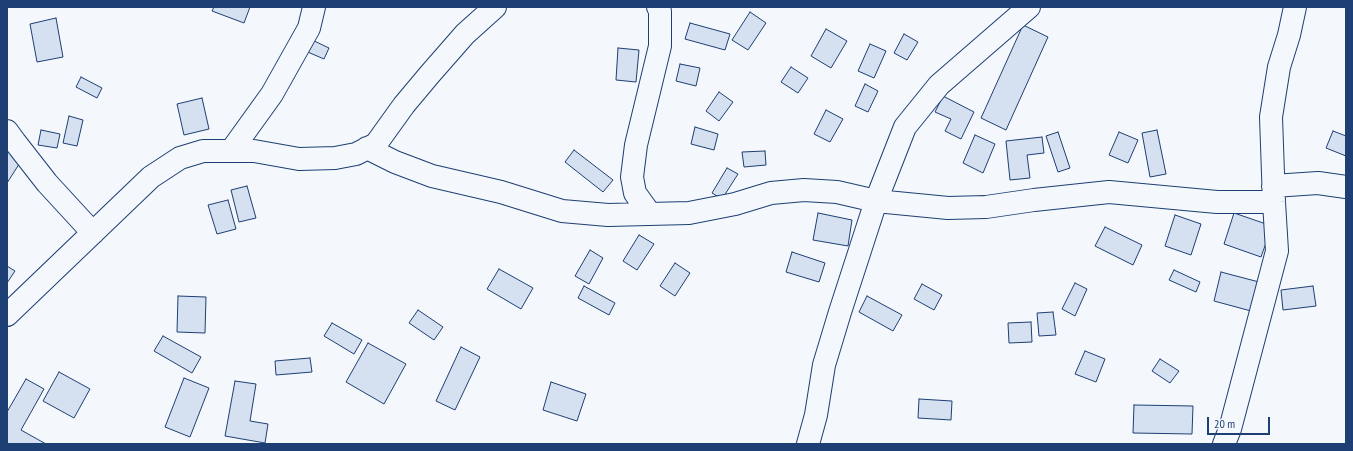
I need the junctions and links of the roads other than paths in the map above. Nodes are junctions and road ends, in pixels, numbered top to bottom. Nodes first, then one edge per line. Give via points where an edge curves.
1 (314, 7) edge
2 (495, 7) edge
3 (1029, 7) edge
4 (1295, 7) edge
5 (659, 8) edge
6 (7, 131) edge
7 (367, 148) junction
8 (231, 151) junction
9 (1346, 187) edge
10 (1274, 194) junction
11 (876, 201) junction
12 (650, 214) junction
13 (93, 233) junction
14 (7, 315) edge
15 (808, 444) edge
16 (1224, 444) edge

1 - 8 street via 308,28 272,94
2 - 7 street via 465,34 404,105 376,144
3 - 11 street via 939,85 905,127
4 - 10 street via 1279,67 1272,116
5 - 12 street via 660,46 636,145 632,177 635,193
6 - 13 street via 47,183
7 - 8 street via 356,154 335,158 299,159 254,151
7 - 12 street via 432,176 501,192 562,211 608,215
8 - 13 street via 203,151 180,158 152,176
9 - 10 street via 1318,183
10 - 11 street via 1217,202 1109,192 986,207 948,208
10 - 16 street via 1277,251
11 - 12 street via 836,192 804,190 771,193 735,204 689,213
11 - 15 street via 824,365 816,415
13 - 14 street

